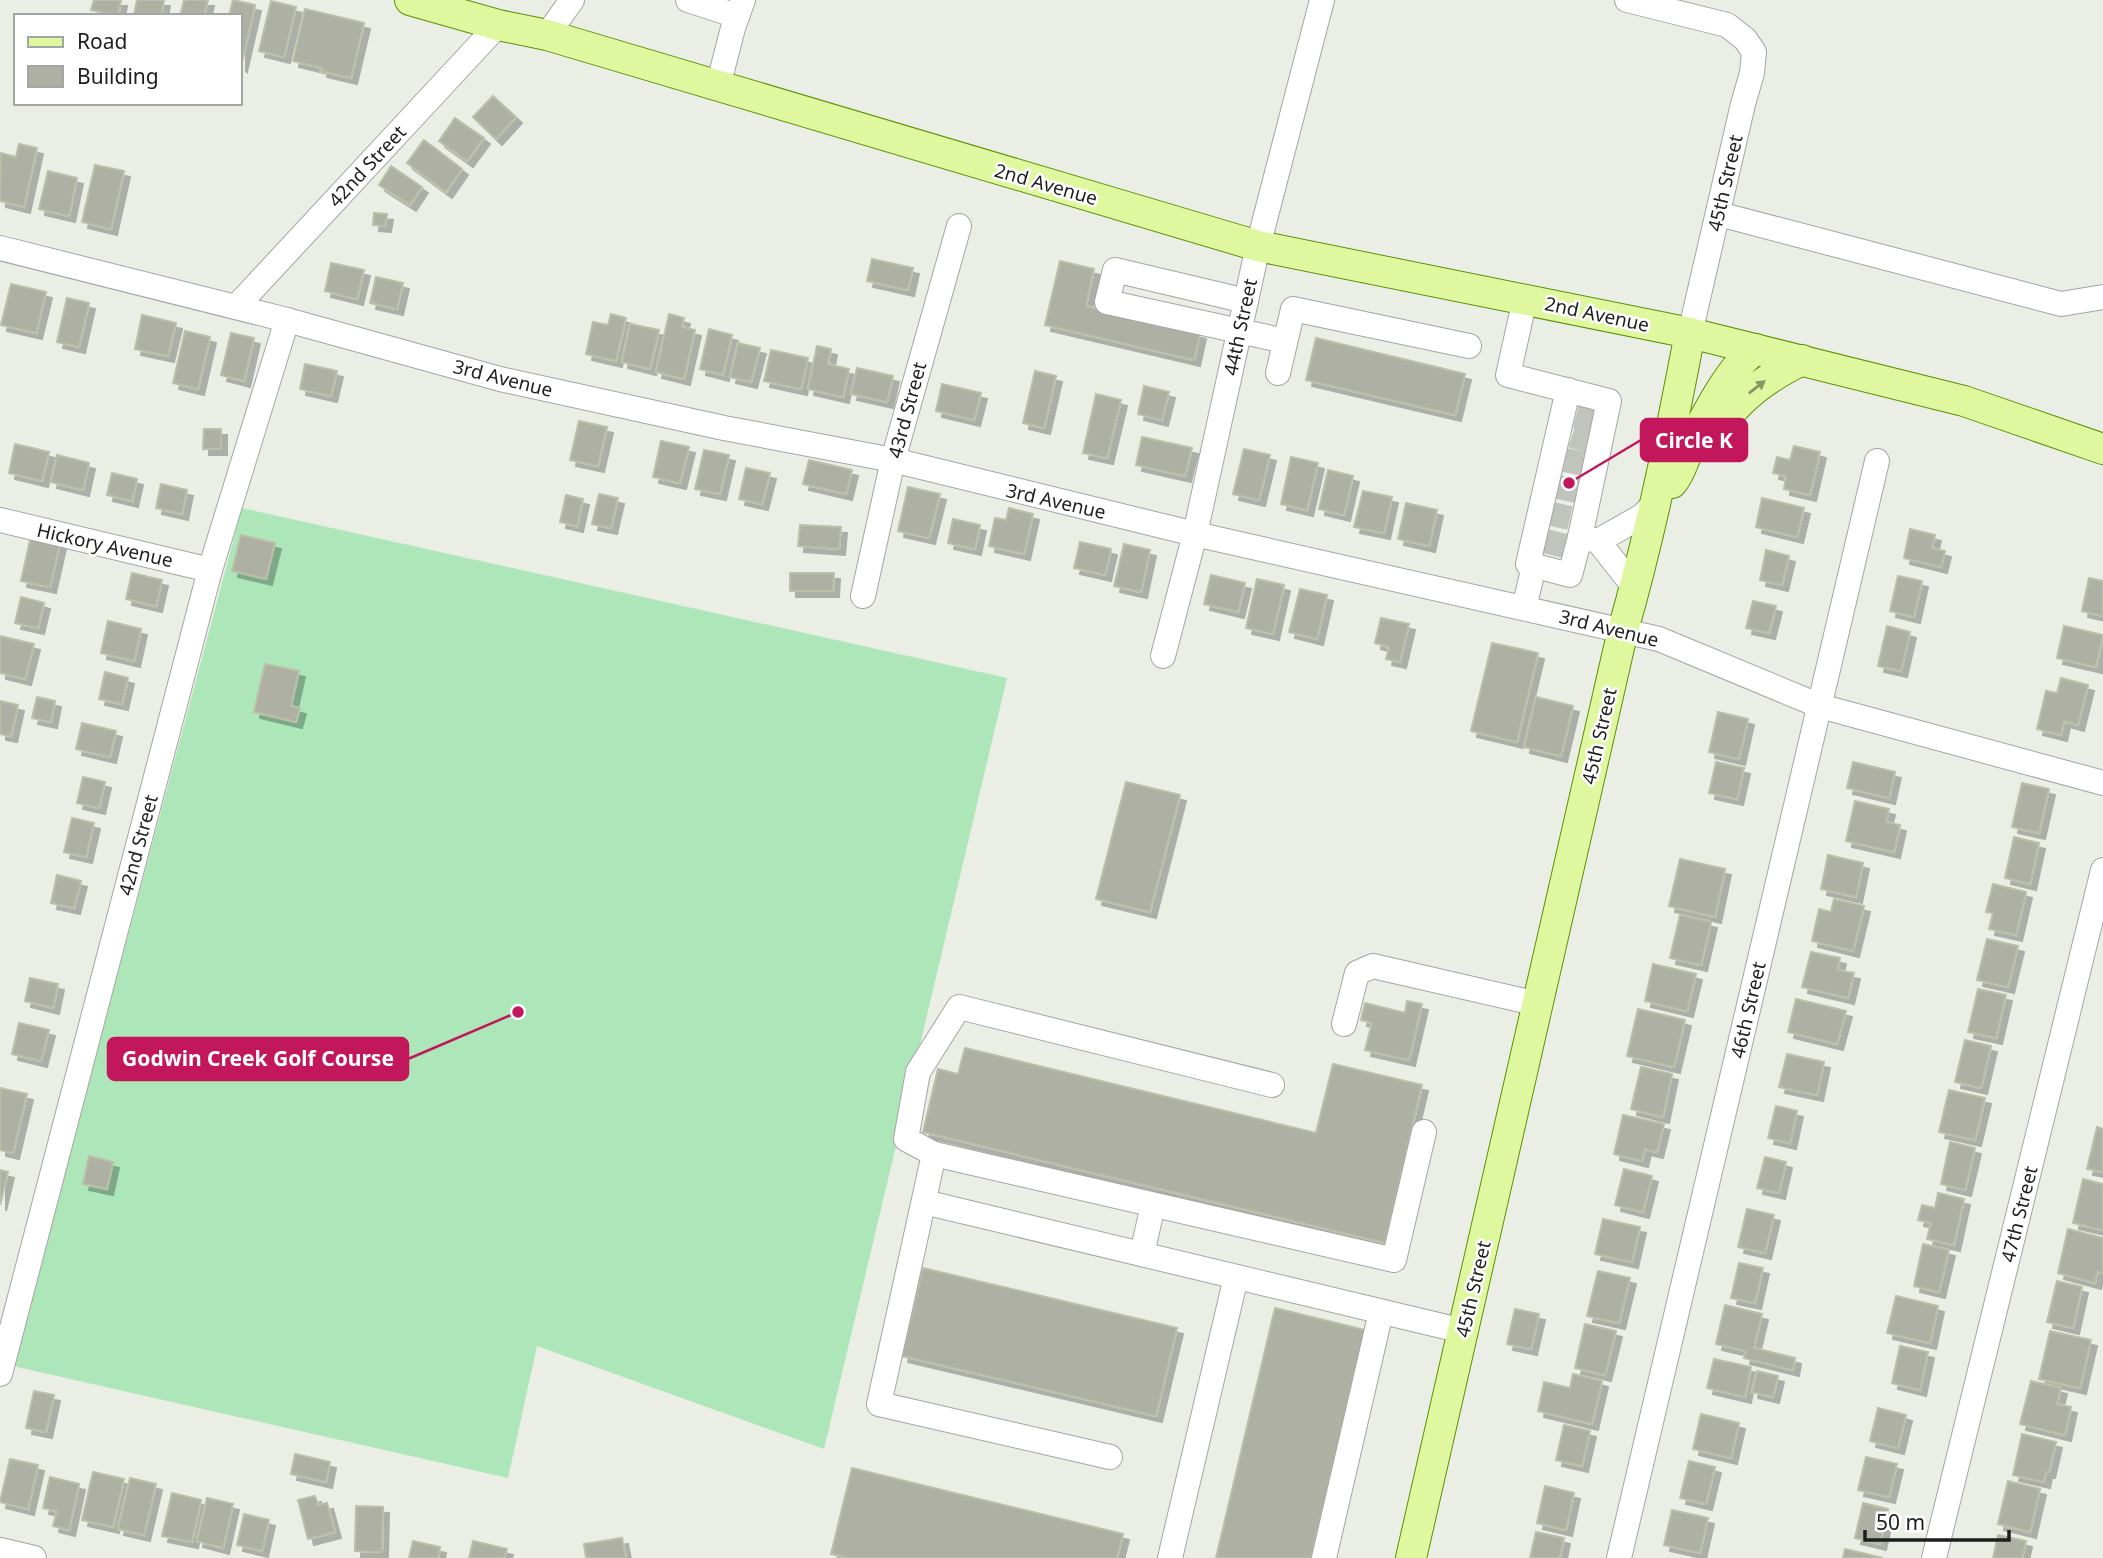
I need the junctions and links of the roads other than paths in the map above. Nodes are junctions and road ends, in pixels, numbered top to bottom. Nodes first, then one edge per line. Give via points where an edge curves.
1 (410, 0) edge
2 (572, 0) edge
3 (1322, 0) edge
4 (1627, 0) edge
5 (697, 1) edge
6 (740, 8) edge
7 (498, 24) junction
8 (547, 35) junction
9 (718, 86) junction
10 (1719, 214) junction
11 (959, 226) dead end
12 (1258, 246) junction
13 (0, 248) edge
14 (2103, 297) edge
15 (1525, 299) junction
16 (1246, 301) junction
17 (236, 307) junction
18 (287, 320) junction
19 (1239, 331) junction
20 (1690, 333) junction
21 (1285, 341) junction
22 (1469, 346) dead end
23 (1756, 349) junction
24 (1802, 360) junction
25 (1278, 373) dead end
26 (1579, 436) junction
27 (2103, 449) edge
28 (893, 460) junction
29 (1877, 461) dead end
30 (1680, 473) junction
31 (1568, 489) junction
32 (1656, 502) junction
33 (0, 520) edge
34 (1564, 532) junction
35 (1195, 534) junction
36 (1535, 566) junction
37 (210, 570) junction
38 (1635, 588) junction
39 (863, 596) dead end
40 (1524, 608) junction
41 (1623, 630) junction
42 (1163, 656) dead end
43 (1820, 706) junction
44 (2103, 783) edge
45 (2103, 870) edge
46 (1538, 1004) junction
47 (1344, 1024) dead end
48 (1272, 1085) dead end
49 (1424, 1132) dead end
50 (934, 1154) junction
51 (924, 1202) junction
52 (1153, 1205) junction
53 (1142, 1254) junction
54 (1236, 1277) junction
55 (1381, 1312) junction
56 (1463, 1331) junction
57 (1, 1364) edge
58 (1110, 1457) dead end
59 (0, 1550) edge
60 (34, 1558) edge
61 (1170, 1558) edge
62 (1324, 1558) edge
63 (1411, 1558) edge
64 (1619, 1558) edge
65 (1934, 1558) edge

1 - 7 main road, 2nd Avenue
2 - 8 street
3 - 12 street, 44th Street
4 - 10 street, 45th Street via 1727,25 1754,52
5 - 6 street
6 - 9 street
7 - 8 main road, 2nd Avenue
7 - 17 street, 42nd Street
8 - 9 main road, 2nd Avenue
9 - 12 main road, 2nd Avenue
10 - 14 street via 2061,304
10 - 20 street, 45th Street
11 - 28 street, 43rd Street
12 - 15 main road, 2nd Avenue
12 - 16 street, 44th Street
13 - 17 street, 3rd Avenue
15 - 20 main road, 2nd Avenue
15 - 26 street via 1508,375
16 - 19 street, 44th Street
16 - 19 street via 1115,270 1107,302
17 - 18 street, 3rd Avenue
18 - 28 street, 3rd Avenue via 500,379
18 - 37 street, 42nd Street
19 - 21 street
19 - 35 street, 44th Street
20 - 23 main road, 2nd Avenue
20 - 32 main road, 45th Street
21 - 22 street via 1293,309
21 - 25 street
23 - 24 main road, 2nd Avenue
23 - 30 main road via 1736,368 1692,442
24 - 27 main road, 2nd Avenue via 1964,401
30 -> 24 main road via 1692,467 1725,416 1746,395
26 - 31 street
26 - 31 street
28 - 35 street, 3rd Avenue
28 - 39 street, 43rd Street
29 - 43 street, 46th Street
30 - 32 main road
31 - 34 street
31 - 34 street
32 - 34 street via 1620,530
32 - 38 main road, 45th Street
33 - 37 street, Hickory Avenue
34 - 36 street via 1528,564
34 - 36 street via 1570,575
34 - 38 street
35 - 40 street, 3rd Avenue
35 - 42 street, 44th Street
36 - 40 street
37 - 57 street, 42nd Street
38 - 41 main road, 45th Street
40 - 41 street, 3rd Avenue
41 - 43 street, 3rd Avenue via 1659,639
41 - 46 main road, 45th Street
43 - 44 street, 3rd Avenue
43 - 64 street, 46th Street
45 - 65 street, 47th Street
46 - 47 street via 1373,966 1357,973
46 - 56 main road, 45th Street
48 - 50 street via 959,1007 918,1072 905,1139
49 - 52 street via 1394,1260
50 - 51 street
50 - 52 street
51 - 53 street
51 - 58 street via 879,1404
52 - 53 street
53 - 54 street
54 - 55 street
54 - 61 street
55 - 56 street
55 - 62 street
56 - 63 main road, 45th Street
59 - 60 street

